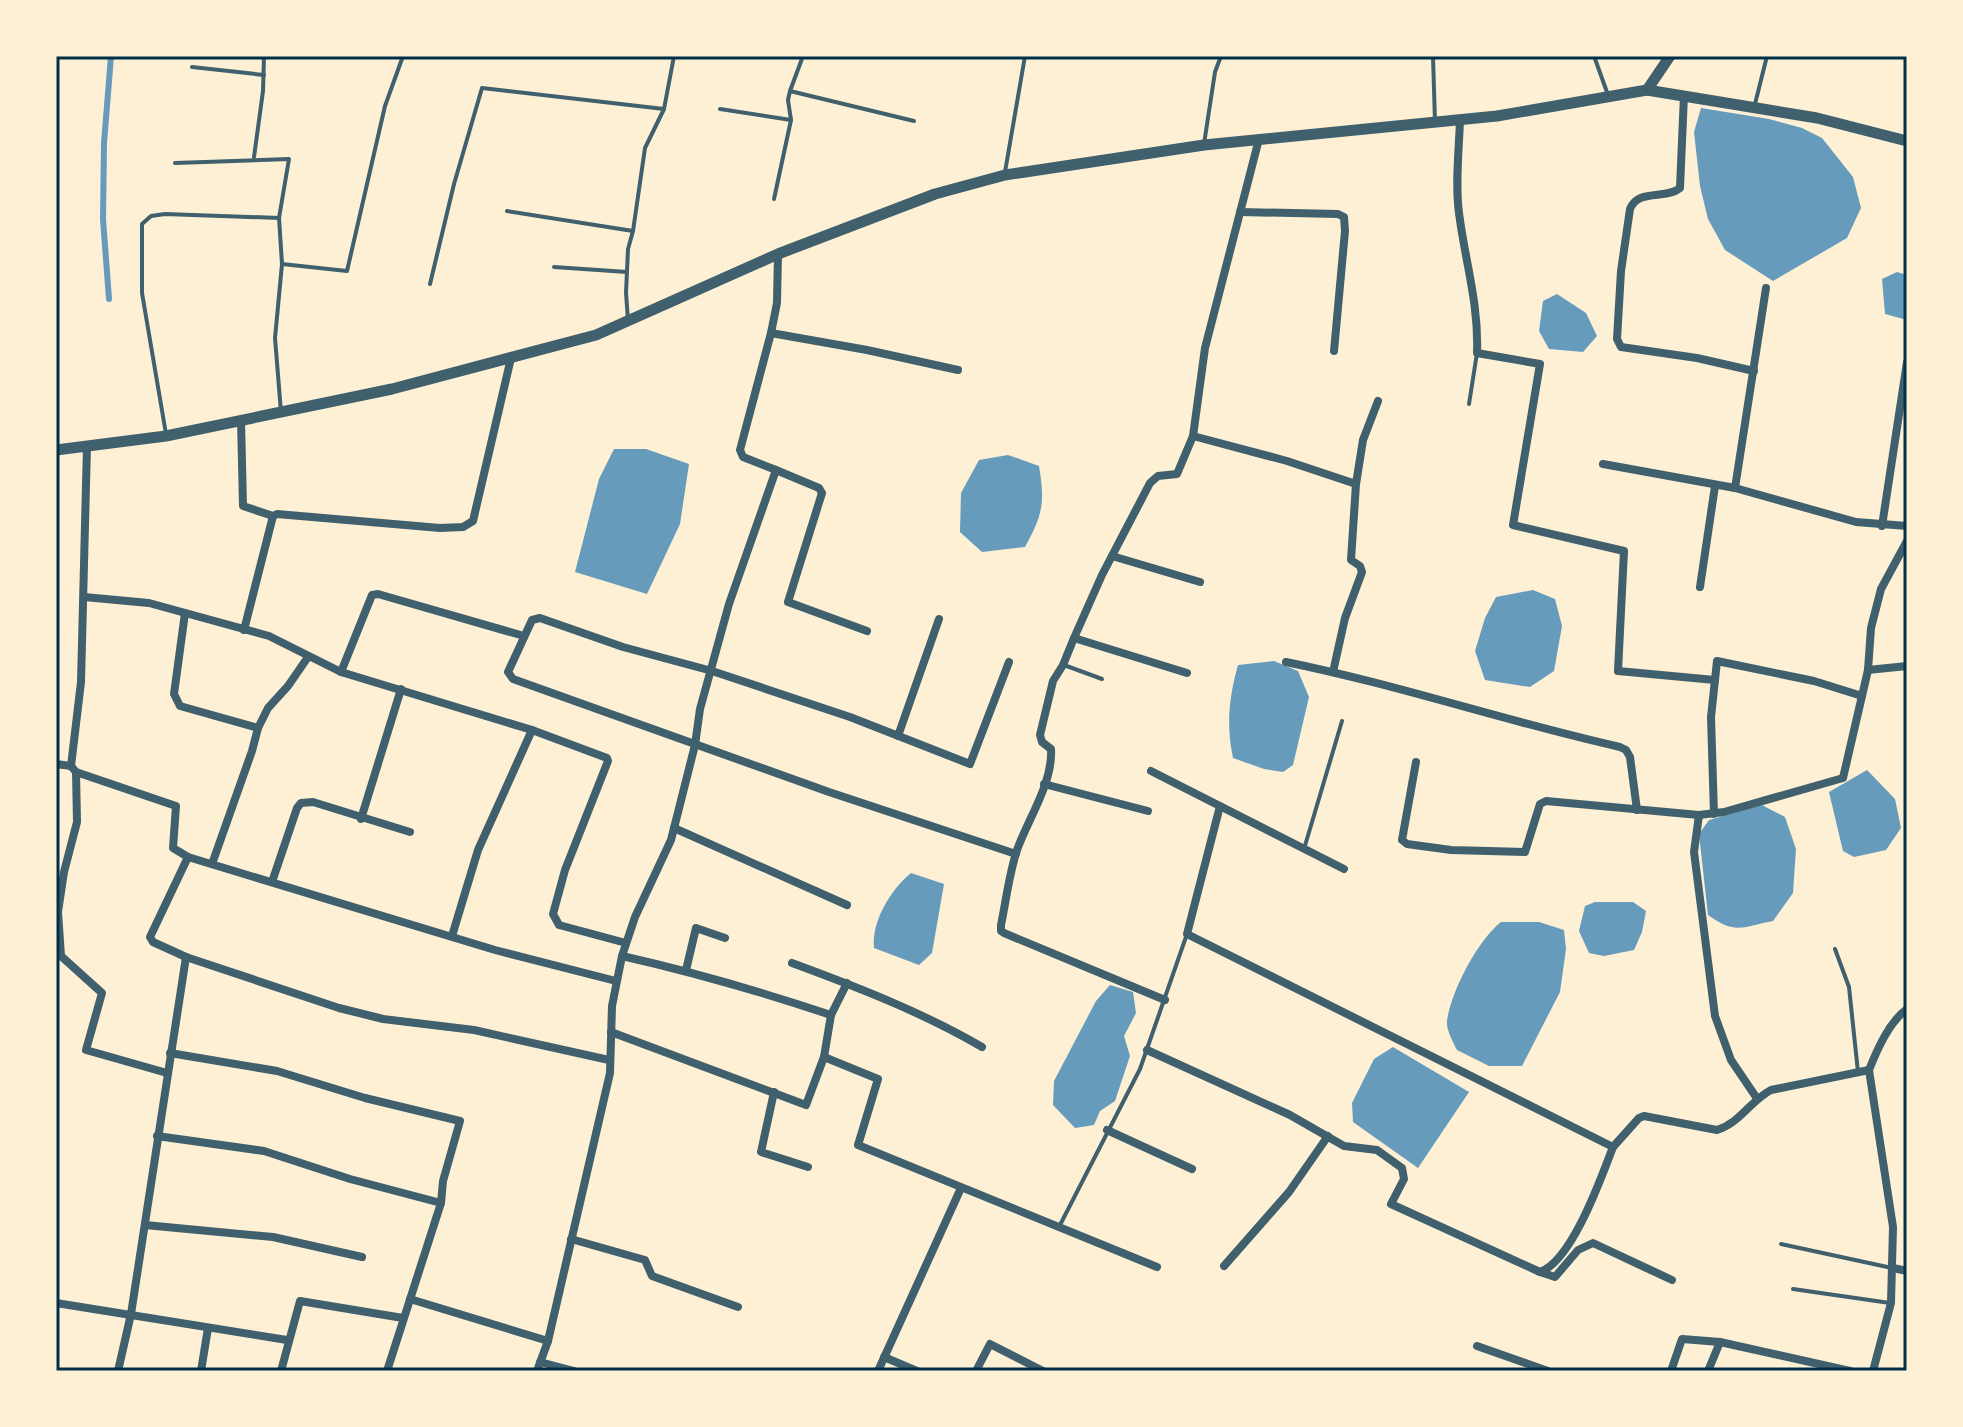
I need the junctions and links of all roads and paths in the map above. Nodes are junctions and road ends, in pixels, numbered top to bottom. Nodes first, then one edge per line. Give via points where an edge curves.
1 (264, 56) edge
2 (403, 56) edge
3 (674, 56) edge
4 (803, 56) edge
5 (1025, 56) edge
6 (1221, 56) edge
7 (1433, 56) edge
8 (1594, 56) edge
9 (1670, 56) edge
10 (1767, 56) edge
11 (192, 67) dead end
12 (264, 75) junction
13 (1647, 90) junction
14 (790, 91) junction
15 (1684, 95) junction
16 (1608, 97) junction
17 (664, 109) junction
18 (720, 109) dead end
19 (1754, 109) junction
20 (791, 120) junction
21 (1460, 120) junction
22 (914, 121) dead end
23 (1435, 123) junction
24 (1259, 139) junction
25 (1907, 141) edge
26 (1204, 145) junction
27 (254, 158) junction
28 (175, 163) dead end
29 (1005, 175) junction
30 (774, 199) dead end
31 (507, 211) dead end
32 (1240, 212) junction
33 (279, 218) junction
34 (633, 231) junction
35 (778, 254) junction
36 (282, 264) junction
37 (554, 267) dead end
38 (627, 272) junction
39 (430, 284) dead end
40 (1766, 288) dead end
41 (628, 322) junction
42 (771, 333) junction
43 (1334, 351) dead end
44 (1477, 353) junction
45 (511, 358) junction
46 (1907, 362) edge
47 (958, 370) dead end
48 (1754, 371) junction
49 (1378, 401) dead end
50 (1469, 404) dead end
51 (281, 412) junction
52 (241, 420) junction
53 (166, 436) junction
54 (1193, 436) junction
55 (87, 446) junction
56 (56, 450) edge
57 (1603, 464) dead end
58 (776, 470) junction
59 (1356, 484) junction
60 (1715, 486) junction
61 (1735, 488) junction
62 (273, 516) junction
63 (1882, 526) junction
64 (1907, 526) edge
65 (1907, 541) edge
66 (1112, 556) junction
67 (1200, 582) dead end
68 (1700, 587) dead end
69 (84, 597) junction
70 (185, 613) junction
71 (939, 619) dead end
72 (244, 630) junction
73 (867, 631) dead end
74 (524, 636) junction
75 (1074, 638) junction
76 (308, 657) junction
77 (1009, 662) dead end
78 (1286, 662) dead end
79 (1063, 665) junction
80 (1907, 666) edge
81 (1868, 670) junction
82 (712, 671) junction
83 (341, 672) junction
84 (1333, 672) junction
85 (1187, 673) dead end
86 (1102, 679) dead end
87 (1715, 680) junction
88 (401, 689) junction
89 (1862, 696) junction
90 (1342, 721) dead end
91 (258, 728) junction
92 (532, 730) junction
93 (898, 736) junction
94 (695, 745) junction
95 (1416, 762) dead end
96 (56, 764) edge
97 (74, 769) junction
98 (1151, 771) dead end
99 (1044, 784) junction
100 (1220, 806) junction
101 (1637, 810) junction
102 (1148, 811) dead end
103 (1714, 814) junction
104 (1699, 815) junction
105 (361, 819) junction
106 (674, 828) junction
107 (410, 832) dead end
108 (1303, 850) junction
109 (1016, 854) junction
110 (56, 855) edge
111 (69, 857) junction
112 (188, 857) junction
113 (212, 864) junction
114 (1344, 869) dead end
115 (272, 882) junction
116 (847, 905) dead end
117 (1187, 934) junction
118 (452, 936) junction
119 (725, 938) dead end
120 (626, 943) junction
121 (1835, 949) dead end
122 (622, 956) junction
123 (186, 957) junction
124 (792, 963) dead end
125 (686, 970) junction
126 (616, 981) junction
127 (847, 983) junction
128 (1165, 1000) junction
129 (1907, 1009) edge
130 (831, 1015) junction
131 (611, 1032) junction
132 (982, 1047) dead end
133 (1147, 1050) junction
134 (170, 1053) junction
135 (824, 1057) junction
136 (609, 1060) junction
137 (1869, 1070) junction
138 (1858, 1072) junction
139 (167, 1073) junction
140 (774, 1092) junction
141 (1756, 1097) junction
142 (1107, 1130) junction
143 (157, 1136) junction
144 (1328, 1136) junction
145 (1613, 1147) junction
146 (808, 1167) dead end
147 (1192, 1169) dead end
148 (961, 1188) junction
149 (441, 1203) junction
150 (145, 1225) junction
151 (1059, 1227) junction
152 (571, 1239) junction
153 (1781, 1244) dead end
154 (362, 1257) dead end
155 (1224, 1266) dead end
156 (1157, 1267) dead end
157 (1893, 1268) junction
158 (1907, 1271) edge
159 (1540, 1272) junction
160 (1672, 1280) dead end
161 (1793, 1289) dead end
162 (410, 1299) junction
163 (56, 1303) edge
164 (1891, 1303) junction
165 (738, 1307) dead end
166 (131, 1314) junction
167 (403, 1318) junction
168 (208, 1328) junction
169 (287, 1340) junction
170 (548, 1341) junction
171 (1720, 1342) junction
172 (1477, 1346) dead end
173 (884, 1357) junction
174 (538, 1366) edge
175 (118, 1371) edge
176 (201, 1371) edge
177 (281, 1371) edge
178 (387, 1371) edge
179 (574, 1371) edge
180 (878, 1371) edge
181 (917, 1371) edge
182 (976, 1371) edge
183 (1043, 1371) edge
184 (1548, 1371) edge
185 (1671, 1371) edge
186 (1708, 1371) edge
187 (1850, 1371) edge
188 (1873, 1371) edge

1 - 12 lane
2 - 36 lane via 385,106 347,271
3 - 17 lane
4 - 14 lane
5 - 29 lane
6 - 26 lane
7 - 23 lane
8 - 16 lane
9 - 13 street
10 - 19 lane
11 - 12 lane
12 - 27 lane
13 - 15 street
13 - 16 street
14 - 20 lane
14 - 22 lane
15 - 19 street
15 - 48 street via 1680,188 1639,198 1630,209 1617,339 1621,347
16 - 21 street
17 - 34 lane via 645,148
17 - 39 lane via 482,88
18 - 20 lane
19 - 25 street via 1817,118
20 - 30 lane
21 - 23 street
21 - 44 street via 1458,208 1475,293
23 - 24 street
24 - 26 street
24 - 32 street
26 - 29 street
27 - 28 lane
27 - 33 lane via 289,159
29 - 35 street via 935,194
31 - 34 lane
32 - 43 street via 1344,217
32 - 54 street via 1205,348
33 - 36 lane
33 - 53 lane via 165,214 142,224 142,293
34 - 38 lane
35 - 41 street
35 - 42 street
36 - 51 lane via 275,338
37 - 38 lane
38 - 41 lane
40 - 48 street
41 - 45 street
42 - 47 street
42 - 58 street via 740,450 743,457
44 - 50 lane
44 - 87 street via 1540,364 1513,525 1624,551 1618,671
45 - 51 street
45 - 62 street via 476,514 469,525 440,528
46 - 63 street
48 - 61 street
49 - 59 street via 1363,440
51 - 52 street
52 - 53 street
52 - 62 street via 243,506
53 - 55 street
54 - 59 street
54 - 66 street via 1177,474 1158,476 1150,483
55 - 56 street
55 - 69 street
57 - 60 street
58 - 73 street via 822,493 788,602
58 - 82 street via 729,604
59 - 84 street via 1351,560 1362,572
60 - 61 street
60 - 68 street
61 - 63 street
62 - 72 street
63 - 64 street
65 - 81 street via 1881,589
66 - 67 street
66 - 75 street
69 - 70 street via 149,603
69 - 97 street
70 - 72 street
70 - 91 street via 176,701
71 - 93 street
72 - 76 street via 269,636
74 - 82 street via 532,620 540,618
74 - 83 street via 372,595
74 - 94 street via 509,666 513,679
75 - 79 street
75 - 85 street
76 - 83 street
76 - 91 street
77 - 93 street via 970,764
78 - 84 street
79 - 86 lane
79 - 99 street via 1053,681 1040,735 1052,751
80 - 81 street
81 - 89 street
82 - 93 street
82 - 94 street
83 - 88 street
84 - 101 street via 1620,747 1630,757
87 - 89 street via 1717,661 1722,661
87 - 103 street
88 - 92 street
88 - 105 street
89 - 103 street via 1843,778
90 - 108 lane
91 - 113 street
92 - 118 street via 478,850
92 - 120 street via 608,759 565,870 553,917 559,925
94 - 106 street
94 - 109 street
95 - 101 street via 1402,837 1407,844 1525,852 1540,804 1546,801
96 - 97 street
97 - 111 street via 77,822
97 - 112 street via 176,806 173,848
98 - 100 street
99 - 102 street
99 - 109 street
100 - 108 street
100 - 117 street
101 - 104 street
103 - 104 street
104 - 141 street via 1694,852 1715,1016 1731,1060
105 - 107 street
105 - 115 street via 313,802 301,803
106 - 116 street
106 - 120 street
108 - 114 street
109 - 128 street via 1001,931
110 - 111 street
111 - 139 street via 58,912 59,948 61,956 102,993 86,1050
112 - 113 street
112 - 123 street via 150,937
113 - 115 street
115 - 118 street
117 - 128 lane
117 - 145 street
118 - 126 street
119 - 125 street via 696,928
120 - 122 street
121 - 138 lane via 1849,987
122 - 125 street
122 - 126 street
123 - 134 street
123 - 136 street via 383,1019 474,1030
124 - 127 street
125 - 130 street
126 - 131 street
127 - 130 street
127 - 132 street
128 - 133 lane
129 - 137 street
130 - 135 street
131 - 136 street
131 - 140 street
133 - 142 lane
133 - 144 street
134 - 139 street
134 - 149 street via 277,1071 460,1121
135 - 140 street via 806,1105
135 - 148 street via 878,1079 858,1145
136 - 152 street
137 - 138 street
137 - 157 street via 1893,1227
138 - 141 street
139 - 143 street
140 - 146 street via 761,1152
141 - 145 street via 1728,1127 1717,1130 1644,1116
142 - 147 street
142 - 151 lane
143 - 149 street via 264,1151
143 - 150 street
144 - 155 street via 1289,1192
144 - 159 street via 1344,1146 1377,1150 1402,1168 1404,1179 1391,1204
145 - 159 street via 1585,1218 1551,1269
148 - 151 street
148 - 173 street
149 - 162 street
150 - 154 street via 273,1237
150 - 166 street
151 - 156 street
152 - 165 street via 645,1260 652,1276
152 - 170 street
153 - 157 lane
157 - 158 street
157 - 164 street
159 - 160 street via 1555,1277 1578,1250 1593,1243
161 - 164 lane
162 - 167 street
162 - 170 street
163 - 166 street
164 - 188 street
166 - 168 street
166 - 175 street
167 - 169 street via 300,1301
167 - 178 street
168 - 169 street
168 - 176 street
169 - 177 street
170 - 174 street
171 - 185 street via 1682,1339
171 - 186 street
171 - 187 street
172 - 184 street
173 - 180 street
173 - 181 street
174 - 179 street
182 - 183 street via 990,1344

